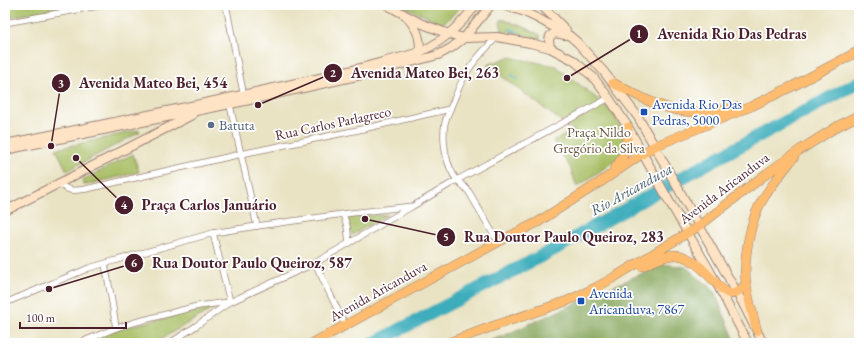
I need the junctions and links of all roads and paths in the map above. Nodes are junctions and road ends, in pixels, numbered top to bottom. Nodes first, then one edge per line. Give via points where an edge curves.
1 (103, 5) edge
2 (226, 5) edge
3 (387, 5) edge
4 (476, 5) edge
5 (491, 5) edge
6 (502, 5) edge
7 (541, 5) edge
8 (92, 6) edge
9 (406, 16) junction
10 (5, 23) edge
11 (449, 34) junction
12 (497, 36) junction
13 (571, 36) junction
14 (464, 38) junction
15 (550, 48) junction
16 (859, 51) edge
17 (420, 52) junction
18 (613, 83) junction
19 (244, 98) junction
20 (609, 98) junction
21 (229, 101) junction
22 (752, 106) junction
23 (450, 109) junction
24 (202, 110) junction
25 (859, 115) edge
26 (158, 116) junction
27 (628, 127) junction
28 (144, 140) junction
29 (5, 144) edge
30 (655, 146) junction
31 (5, 150) edge
32 (800, 150) junction
33 (643, 153) junction
34 (241, 154) junction
35 (610, 176) junction
36 (457, 180) junction
37 (58, 183) junction
38 (413, 206) junction
39 (5, 211) edge
40 (342, 214) junction
41 (257, 226) junction
42 (699, 226) junction
43 (213, 233) junction
44 (688, 233) junction
45 (349, 242) junction
46 (498, 242) junction
47 (315, 263) junction
48 (105, 264) junction
49 (613, 278) junction
50 (715, 281) junction
51 (746, 284) junction
52 (737, 292) junction
53 (230, 302) junction
54 (5, 303) edge
55 (345, 325) junction
56 (116, 328) junction
57 (757, 331) junction
58 (79, 343) edge
59 (170, 343) edge
60 (313, 343) edge
61 (448, 343) edge
62 (748, 343) edge
63 (763, 343) edge

1 - 8 street
2 - 19 street
3 - 9 main road
4 - 11 main road
5 - 14 main road
6 - 13 main road via 522,11
7 - 13 main road
8 - 10 street
9 - 11 main road
9 - 17 main road via 416,30
11 - 14 main road
11 - 17 main road
12 - 14 main road
12 - 15 main road
12 - 23 street via 468,71
13 - 15 main road via 555,33 550,36
13 - 18 main road
14 - 19 main road via 438,55 366,74
15 - 20 main road via 573,60 593,77
16 - 22 highway, Avenida Aricanduva
17 - 19 main road
18 - 22 highway via 648,101 678,111 710,111
18 - 30 main road
19 - 21 main road
20 - 27 main road
20 - 36 street
21 - 24 main road
21 - 26 main road
21 - 34 street
22 - 30 highway, Avenida Aricanduva
23 - 34 street, Rua Carlos Parlagreco
23 - 36 street via 445,122 444,144 450,169
24 - 26 main road
24 - 28 main road
25 - 32 highway, Avenida Aricanduva
26 - 28 main road
26 - 29 main road via 114,122
26 - 31 main road
27 - 33 main road
27 - 35 highway via 624,155
28 - 37 main road
30 - 33 highway, Avenida Aricanduva
30 - 42 main road
32 - 42 highway, Avenida Aricanduva
32 - 51 highway via 772,184 756,211 745,261
33 - 35 highway, Avenida Aricanduva
33 - 44 main road
34 - 37 street, Rua Carlos Parlagreco via 76,191 67,190
34 - 41 street
35 - 46 highway, Avenida Aricanduva via 538,222
36 - 38 street
36 - 46 street via 469,192
37 - 39 main road
38 - 40 street
38 - 45 street
40 - 41 street
40 - 45 street
41 - 43 street
42 - 44 highway, Avenida Aricanduva
42 - 52 main road
43 - 48 street
43 - 53 street
44 - 49 highway, Avenida Aricanduva
44 - 50 main road
45 - 47 street
46 - 55 highway, Avenida Aricanduva
47 - 53 street
47 - 55 street
48 - 54 street
48 - 56 street
49 - 50 highway via 659,259 677,255 695,262
49 - 61 highway, Avenida Aricanduva via 567,301
50 - 52 highway via 725,292
50 - 62 main road
51 - 52 highway
51 - 57 highway
52 - 57 main road
53 - 56 street via 198,306
53 - 59 street
55 - 60 highway, Avenida Aricanduva
56 - 58 street
57 - 63 main road

